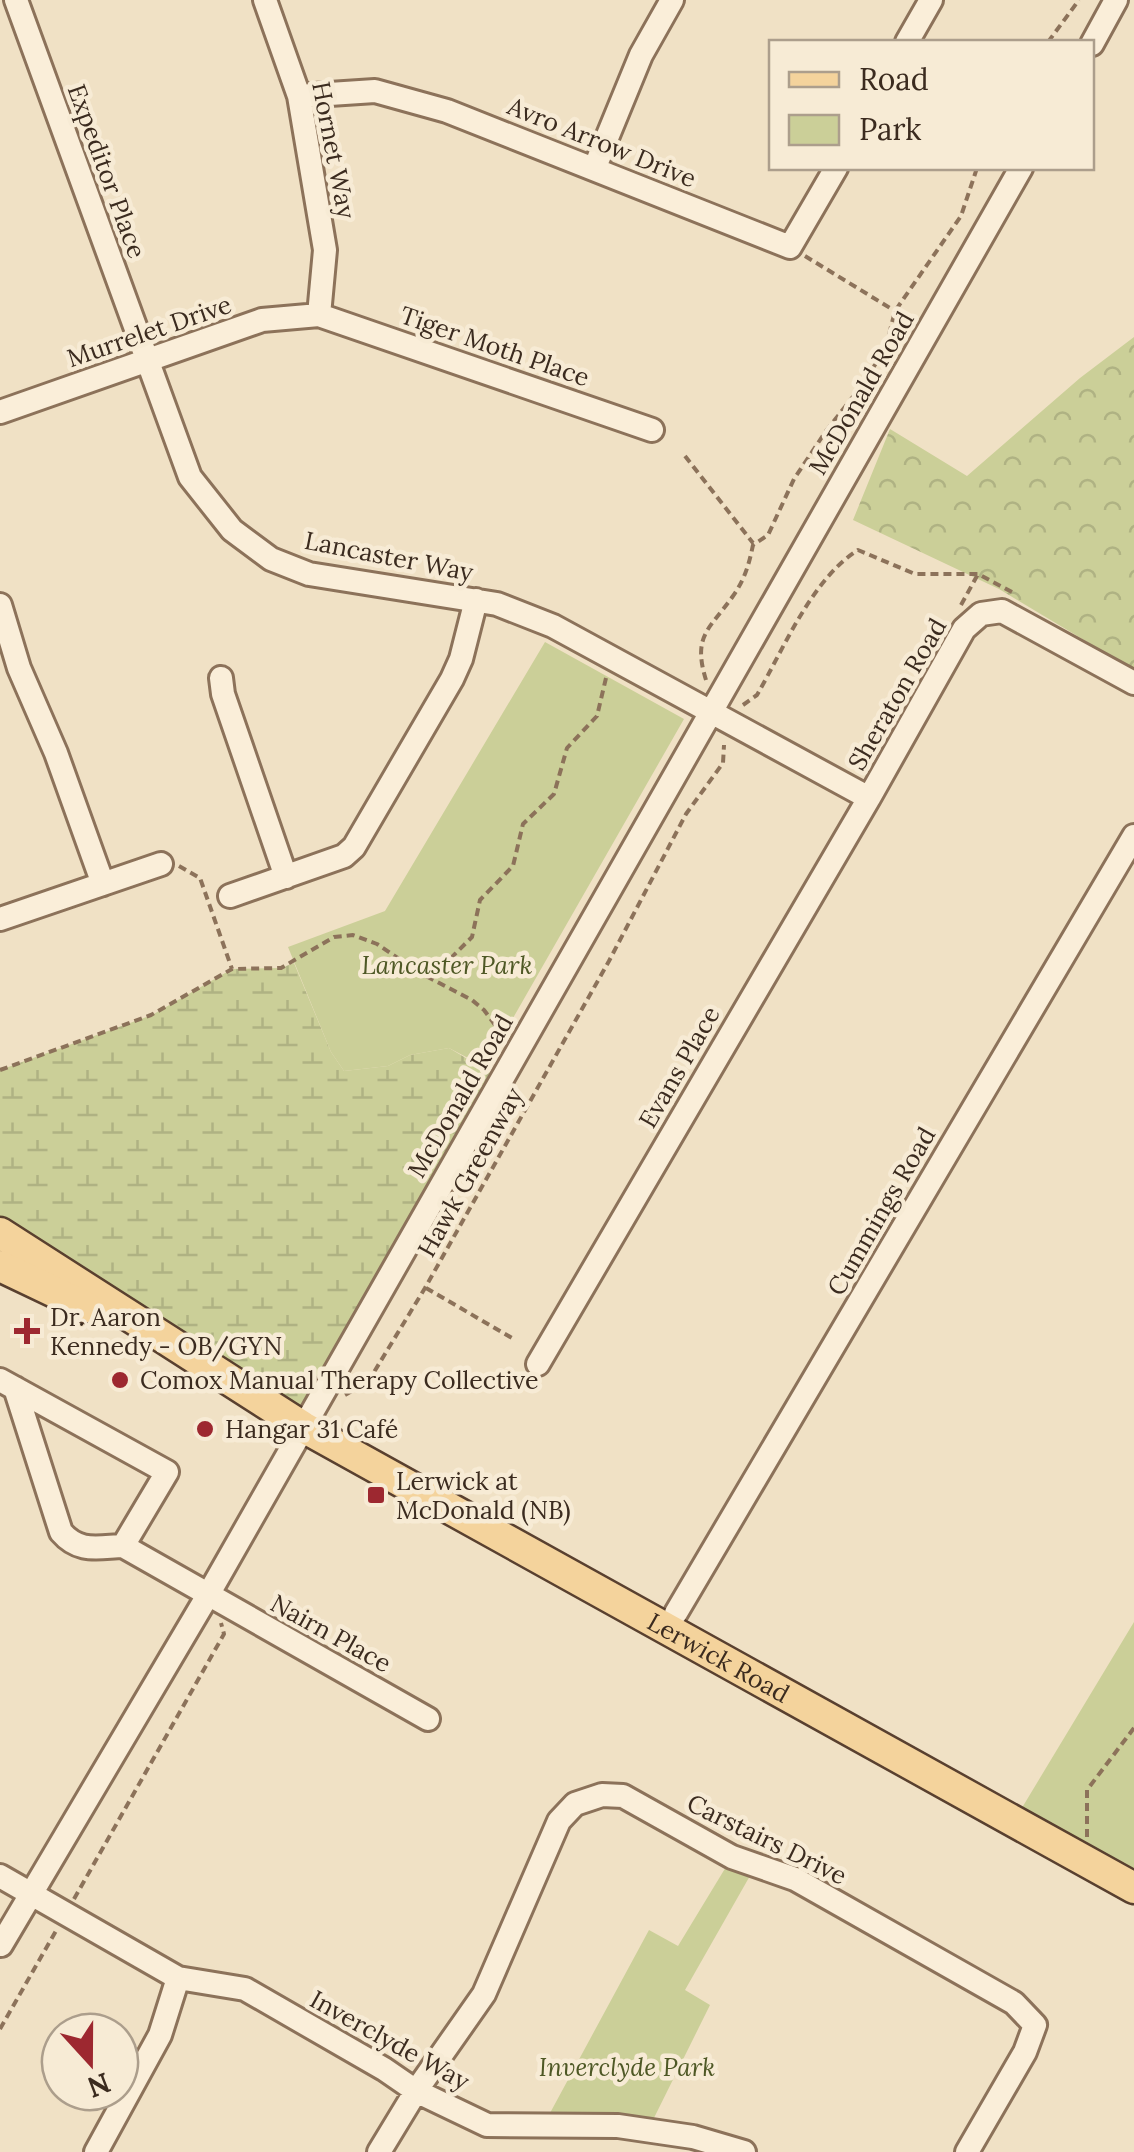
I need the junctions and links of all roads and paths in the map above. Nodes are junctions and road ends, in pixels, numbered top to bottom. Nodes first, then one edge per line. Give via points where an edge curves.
1 (16, 0) edge
2 (265, 0) edge
3 (672, 0) edge
4 (931, 0) edge
5 (1079, 0) edge
6 (1116, 0) edge
7 (908, 40) edge
8 (1049, 40) edge
9 (1094, 40) edge
10 (299, 96) junction
11 (594, 167) junction
12 (835, 170) edge
13 (976, 170) edge
14 (1020, 170) edge
15 (790, 247) junction
16 (895, 311) junction
17 (319, 315) junction
18 (147, 361) junction
19 (0, 412) edge
20 (652, 430) dead end
21 (685, 456) dead end
22 (754, 544) junction
23 (978, 574) junction
24 (1012, 593) dead end
25 (476, 600) junction
26 (0, 605) edge
27 (954, 616) dead end
28 (609, 669) dead end
29 (222, 678) dead end
30 (706, 680) dead end
31 (1134, 683) edge
32 (743, 705) dead end
33 (711, 712) junction
34 (724, 745) dead end
35 (869, 798) junction
36 (1134, 836) edge
37 (161, 864) joint
38 (286, 876) junction
39 (102, 884) junction
40 (230, 896) dead end
41 (0, 919) edge
42 (232, 969) junction
43 (432, 977) junction
44 (518, 1050) junction
45 (0, 1070) edge
46 (0, 1233) edge
47 (0, 1266) edge
48 (424, 1288) junction
49 (512, 1338) dead end
50 (538, 1364) dead end
51 (206, 1365) junction
52 (8, 1384) edge
53 (335, 1401) dead end
54 (303, 1427) junction
55 (123, 1546) junction
56 (208, 1595) junction
57 (676, 1613) dead end
58 (224, 1634) dead end
59 (428, 1719) dead end
60 (1134, 1728) edge
61 (1087, 1862) junction
62 (0, 1876) edge
63 (1134, 1888) edge
64 (32, 1895) junction
65 (65, 1915) junction
66 (1, 1946) edge
67 (178, 1978) junction
68 (0, 2029) edge
69 (416, 2091) junction
70 (646, 2142) edge
71 (96, 2152) edge
72 (379, 2152) edge
73 (744, 2152) edge
74 (966, 2152) edge

1 - 18 street, Expeditor Place
2 - 10 street, Hornet Way
3 - 11 street
4 - 7 street
5 - 8 path
6 - 9 street
10 - 11 street, Avro Arrow Drive via 375,90 447,110
10 - 17 street, Hornet Way via 324,250
11 - 15 street, Avro Arrow Drive
12 - 15 street
13 - 16 path via 961,216
14 - 33 street, McDonald Road
15 - 16 path
16 - 22 path via 886,346 866,380 794,479 768,535
17 - 18 street, Murrelet Drive via 262,320
17 - 20 street, Tiger Moth Place
18 - 19 street, Murrelet Drive
18 - 25 street, Lancaster Way via 190,477 232,530 271,559 310,574
21 - 22 path
22 - 30 path via 748,571 704,632 700,661
23 - 24 path
23 - 27 path
23 - 32 path via 915,574 858,550 820,586 757,695
25 - 33 street, Lancaster Way via 553,626
25 - 38 street via 452,679 354,847
26 - 39 street
28 - 43 path via 598,716 566,748 554,794 523,824 513,866 480,900 472,937
29 - 38 street
31 - 35 street, Sheraton Road via 1002,611 981,614 964,630
33 - 35 street, Sheraton Road
33 - 44 street, McDonald Road
34 - 48 path, Hawk Greenway via 723,763 686,814
35 - 50 street, Evans Place
36 - 57 street, Cummings Road
37 - 39 street
37 - 42 path via 200,878
38 - 40 street
39 - 41 street
42 - 43 path via 282,968 334,937 354,934
42 - 45 path via 152,1014
43 - 44 path via 484,1010
44 - 54 street, McDonald Road
46 - 51 main road
47 - 51 main road
48 - 49 path
48 - 53 path, Hawk Greenway via 368,1382
51 - 54 main road, Lerwick Road
52 - 55 street via 61,1532 84,1548
52 - 55 street via 168,1472
54 - 56 street, McDonald Road
54 - 61 main road, Lerwick Road
55 - 56 street, Nairn Place
56 - 59 street, Nairn Place
56 - 64 street, McDonald Road
58 - 65 path
60 - 61 path via 1086,1790
61 - 63 main road, Lerwick Road
62 - 64 street, Inverclyde Way
64 - 65 street, Inverclyde Way
64 - 66 street, McDonald Road
65 - 67 street, Inverclyde Way
65 - 68 path
67 - 69 street, Inverclyde Way via 245,1989
67 - 71 street via 160,2035
69 - 70 street, Inverclyde Way via 487,2124 618,2126
69 - 72 street
69 - 74 street, Carstairs Drive via 484,1994 559,1821 575,1804 622,1796 732,1857 796,1880 1014,2003 1035,2025
70 - 73 street, Inverclyde Way via 693,2137

